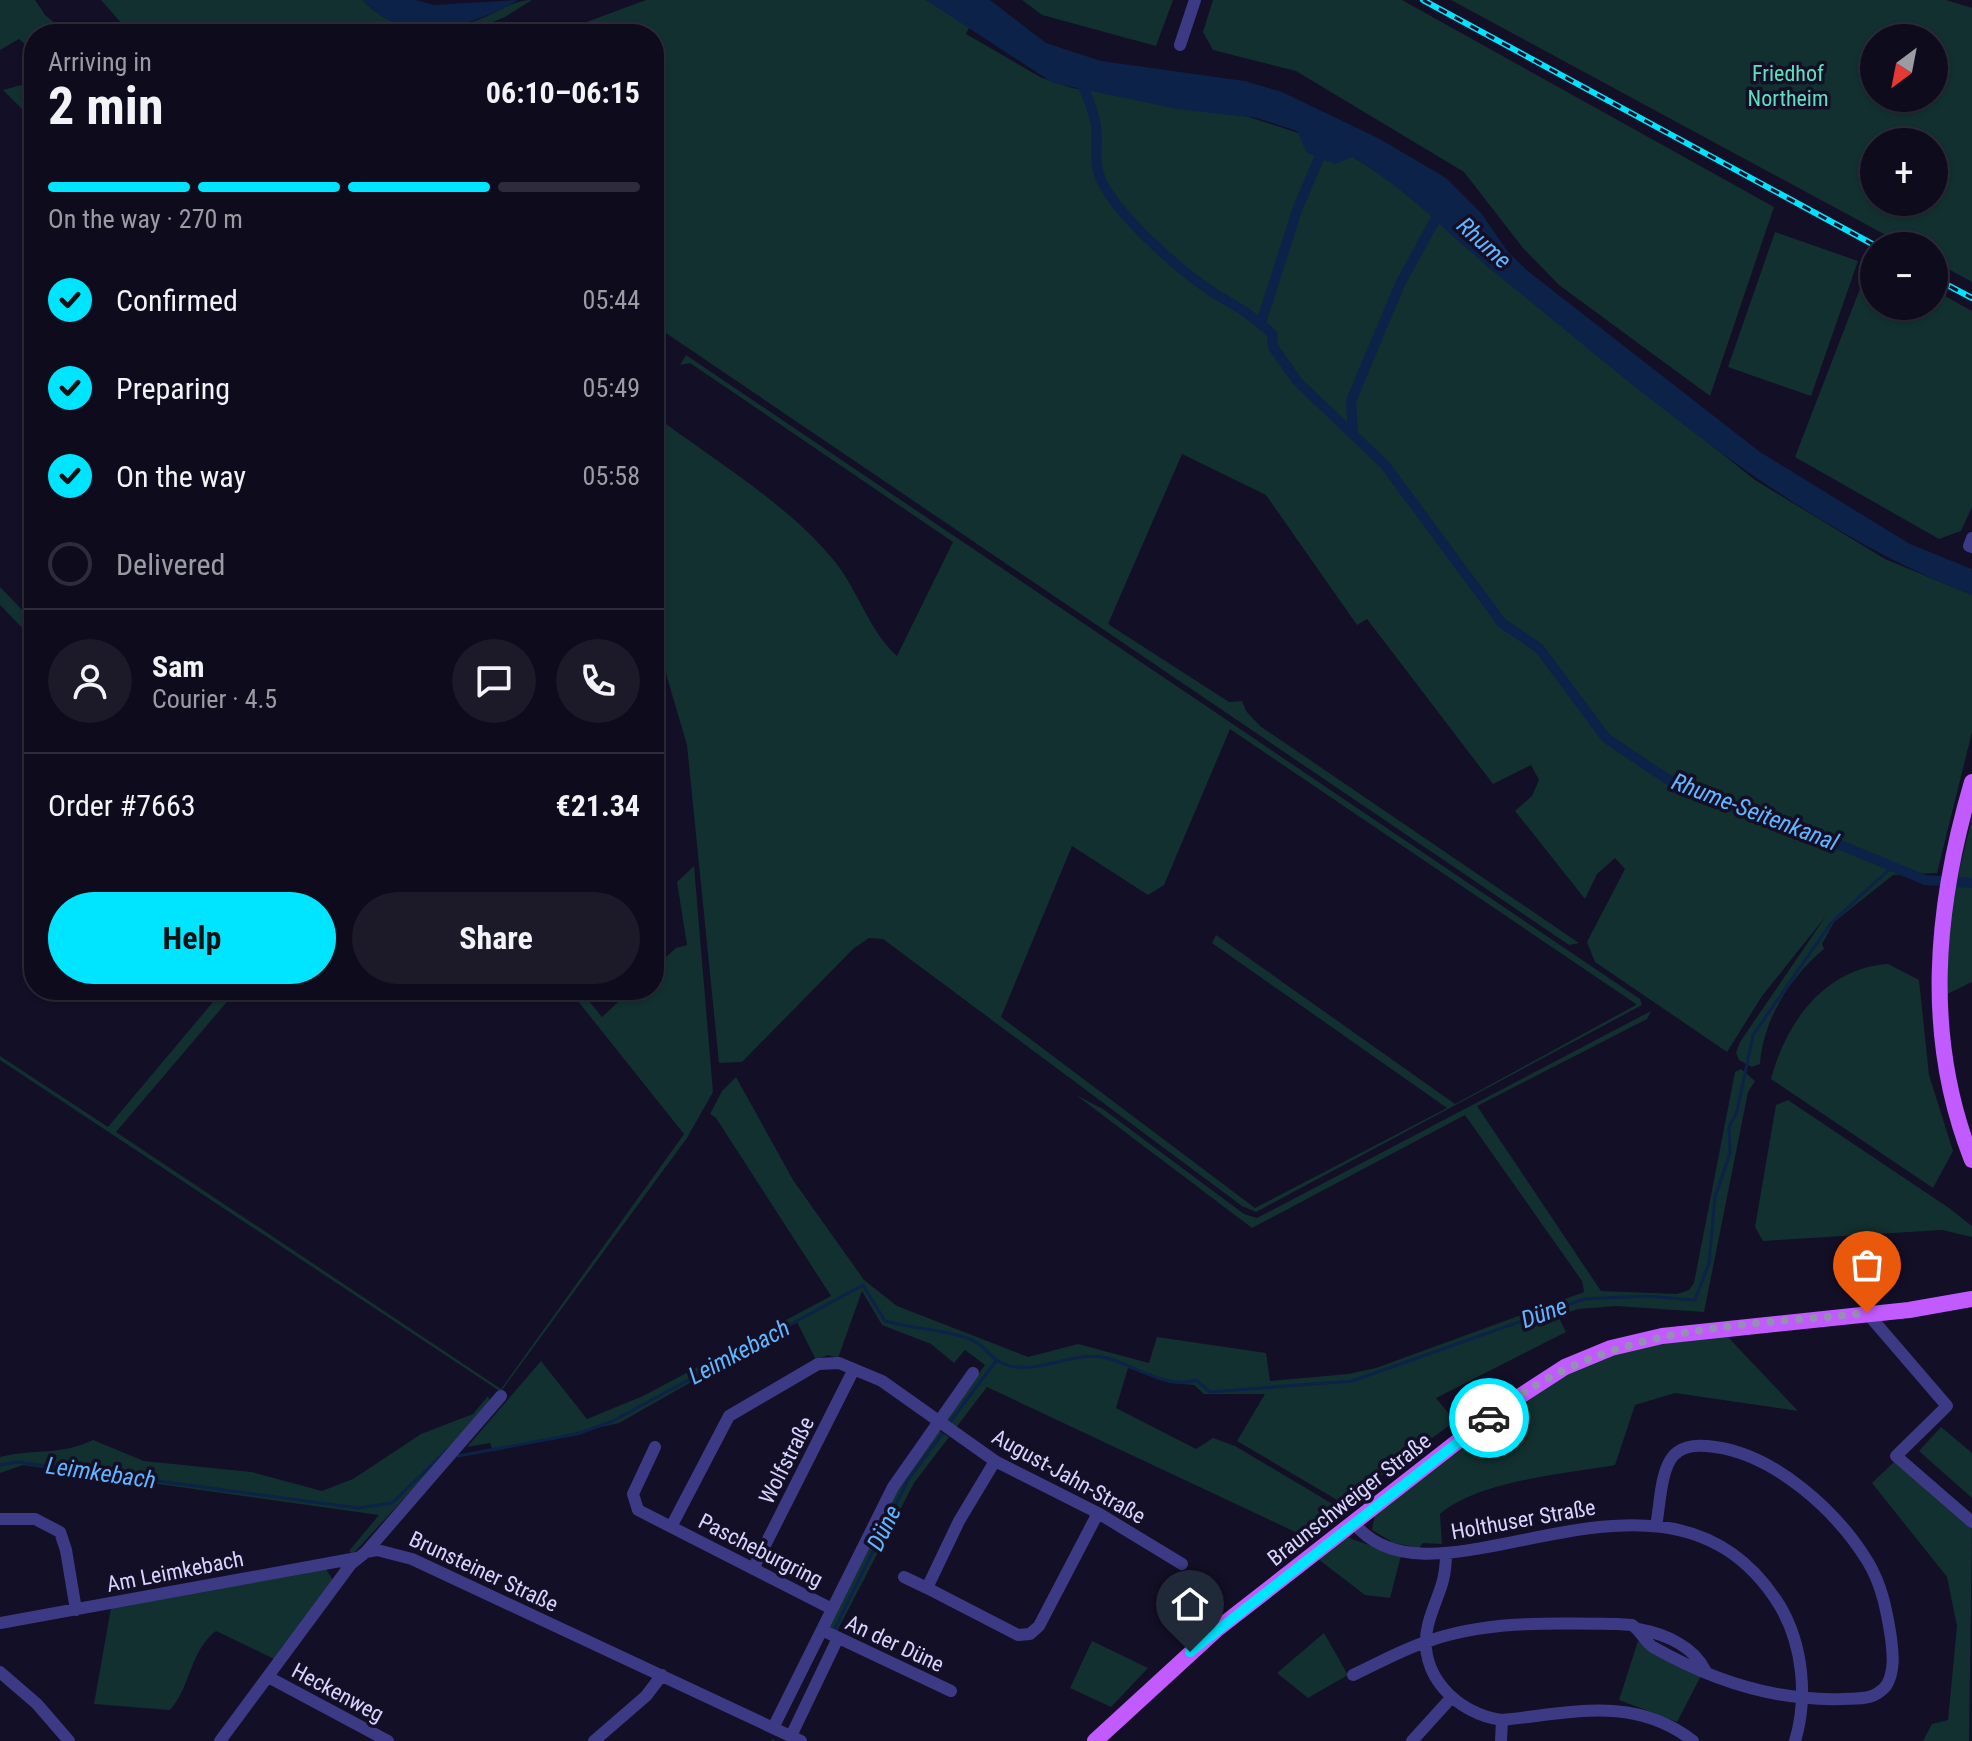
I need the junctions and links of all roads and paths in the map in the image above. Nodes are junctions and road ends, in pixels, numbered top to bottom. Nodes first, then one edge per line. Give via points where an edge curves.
1 (1195, 0) edge
2 (1180, 45) dead end
3 (1972, 538) edge
4 (1972, 547) edge
5 (1972, 782) edge
6 (1972, 1160) edge
7 (1972, 1299) edge
8 (1867, 1313) junction
9 (854, 1369) junction
10 (973, 1373) dead end
11 (501, 1396) dead end
12 (937, 1422) junction
13 (655, 1447) dead end
14 (995, 1461) junction
15 (1098, 1513) junction
16 (0, 1519) edge
17 (1972, 1522) edge
18 (1354, 1523) junction
19 (1656, 1526) junction
20 (671, 1527) junction
21 (1446, 1553) junction
22 (362, 1555) junction
23 (1182, 1564) dead end
24 (753, 1569) junction
25 (904, 1577) dead end
26 (927, 1588) junction
27 (832, 1609) junction
28 (76, 1610) junction
29 (0, 1623) edge
30 (822, 1630) junction
31 (838, 1638) junction
32 (1427, 1641) junction
33 (0, 1672) edge
34 (662, 1675) junction
35 (1353, 1675) dead end
36 (270, 1678) junction
37 (951, 1691) dead end
38 (1451, 1698) junction
39 (1800, 1699) junction
40 (1502, 1720) junction
41 (773, 1728) junction
42 (796, 1739) edge
43 (69, 1741) edge
44 (220, 1741) edge
45 (388, 1741) edge
46 (594, 1741) edge
47 (1095, 1741) edge
48 (1412, 1741) edge
49 (1501, 1741) edge
50 (1693, 1741) edge
51 (1795, 1741) edge

1 - 2 street
3 - 4 street
5 - 6 main road via 1940,940 1937,995 1943,1054
7 - 8 main road, Braunschweiger Straße
8 - 17 street via 1947,1406 1896,1456
8 - 18 main road, Braunschweiger Straße via 1635,1341 1565,1367 1494,1413
9 - 12 street, Pascheburgring via 889,1385
9 - 20 street, Pascheburgring via 834,1362 818,1364 732,1413
9 - 24 street, Wolfstraße
10 - 12 street, Pascheburgring
11 - 22 street
12 - 14 street, August-Jahn-Straße
12 - 27 street, Pascheburgring via 893,1487
13 - 20 street, Pascheburgring via 633,1501 638,1510
14 - 15 street, August-Jahn-Straße
14 - 26 street
15 - 23 street, August-Jahn-Straße
15 - 26 street via 1030,1634 1018,1635
16 - 28 street via 35,1519 60,1532
18 - 21 street, Holthuser Straße via 1371,1540 1397,1550
18 - 47 main road, Braunschweiger Straße via 1216,1630
19 - 21 street, Holthuser Straße via 1594,1525
19 - 39 street, Holthuser Straße via 1719,1547 1768,1587 1794,1635 1801,1664
19 - 39 street via 1670,1461 1685,1449 1706,1445 1741,1452 1793,1480 1858,1547 1886,1607 1893,1655 1890,1679 1868,1698
20 - 24 street, Pascheburgring
21 - 32 street via 1446,1579
22 - 28 street, Am Leimkebach
22 - 34 street, Brunsteiner Straße via 399,1553
22 - 36 street
24 - 27 street, Pascheburgring
25 - 26 street
27 - 30 street, Pascheburgring
28 - 29 street, Am Leimkebach
30 - 31 street, An der Düne
30 - 41 street, Pascheburgring
31 - 37 street, An der Düne
31 - 42 street
32 - 35 street
32 - 38 street via 1434,1674
32 - 39 street via 1507,1626 1617,1624 1638,1629 1649,1644 1746,1687
33 - 43 street
34 - 41 street, Brunsteiner Straße
34 - 46 street
36 - 44 street
36 - 45 street, Heckenweg
38 - 40 street via 1473,1713
38 - 48 street
39 - 51 street, Holthuser Straße
40 - 49 street
40 - 50 street via 1613,1709 1654,1718
41 - 42 street, Brunsteiner Straße

